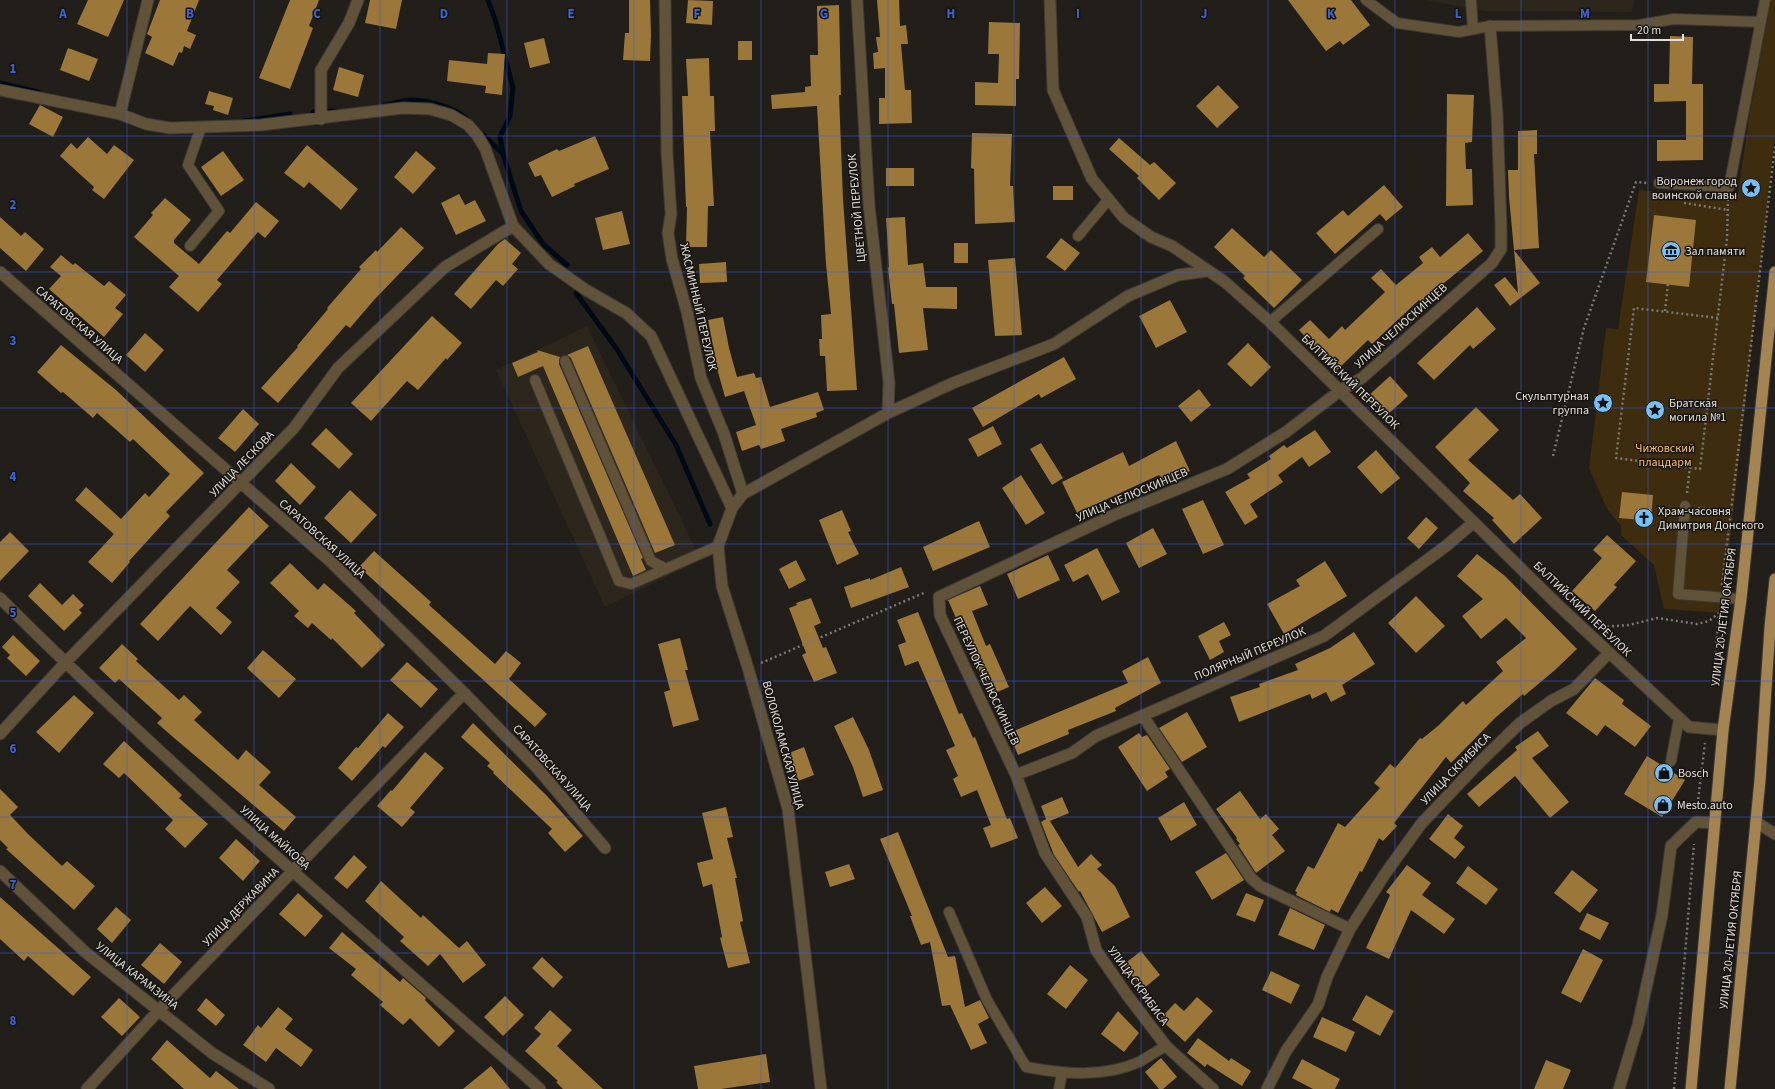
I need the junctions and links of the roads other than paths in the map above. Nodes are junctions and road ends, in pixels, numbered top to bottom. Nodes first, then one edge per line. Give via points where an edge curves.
1 (148, 0) edge
2 (358, 0) edge
3 (665, 0) edge
4 (857, 0) edge
5 (1050, 0) edge
6 (1366, 0) edge
7 (1471, 0) edge
8 (1765, 0) edge
9 (1761, 22) junction
10 (1490, 26) junction
11 (1473, 29) junction
12 (0, 90) edge
13 (120, 114) junction
14 (321, 119) junction
15 (201, 127) junction
16 (1658, 183) road end
17 (1108, 200) junction
18 (513, 226) junction
19 (1378, 229) dead end
20 (1078, 236) dead end
21 (190, 246) dead end
22 (1208, 271) junction
23 (0, 272) edge
24 (1775, 272) edge
25 (1270, 322) junction
26 (565, 361) dead end
27 (535, 380) dead end
28 (1341, 390) junction
29 (888, 413) junction
30 (241, 484) junction
31 (743, 494) junction
32 (1685, 506) road end
33 (732, 508) junction
34 (1474, 522) junction
35 (718, 546) junction
36 (666, 569) junction
37 (1775, 579) edge
38 (936, 593) joint
39 (0, 598) edge
40 (1741, 600) junction
41 (1772, 627) edge
42 (1608, 653) junction
43 (66, 663) junction
44 (464, 693) junction
45 (1143, 716) junction
46 (1680, 719) junction
47 (1723, 730) junction
48 (0, 734) edge
49 (1671, 761) dead end
50 (1016, 775) junction
51 (1756, 822) junction
52 (1715, 823) junction
53 (1775, 834) edge
54 (605, 848) dead end
55 (0, 871) edge
56 (293, 872) junction
57 (949, 912) dead end
58 (1350, 929) junction
59 (159, 1010) junction
60 (1166, 1046) junction
61 (1062, 1073) junction
62 (87, 1089) edge
63 (269, 1089) edge
64 (540, 1089) edge
65 (821, 1089) edge
66 (1059, 1089) edge
67 (1213, 1089) edge
68 (1267, 1089) edge
69 (1619, 1089) edge
70 (1691, 1089) edge
71 (1730, 1089) edge

1 - 13 street
2 - 14 street via 349,23 321,70
3 - 31 street, ЖАСМИННЫЙ ПЕРЕУЛОК via 666,153 671,214 668,232 672,259 687,312 701,378 724,434
4 - 29 street, ЦВЕТНОЙ ПЕРЕУЛОК via 869,205 888,382
5 - 17 street, БАЛТИЙСКИЙ ПЕРЕУЛОК via 1053,90 1092,180
6 - 11 lane via 1397,23 1459,32
7 - 11 lane
8 - 9 lane
9 - 10 lane via 1674,19 1639,26
9 - 16 lane via 1729,187
10 - 11 lane
10 - 28 street, УЛИЦА ЧЕЛЮСКИНЦЕВ via 1497,113 1501,249 1492,264 1473,278 1362,378
12 - 13 street
13 - 15 street via 146,124 170,128
14 - 15 street
14 - 18 street via 403,108 430,109 450,115 468,125 485,148
15 - 21 lane via 188,165 219,211
17 - 20 lane
17 - 22 street, БАЛТИЙСКИЙ ПЕРЕУЛОК via 1124,218
18 - 30 street, УЛИЦА ЛЕСКОВА via 445,267 338,368 294,428
18 - 33 street via 549,264 586,290 626,313 650,336
19 - 25 lane
22 - 25 street, БАЛТИЙСКИЙ ПЕРЕУЛОК via 1225,282
22 - 29 street via 1178,276 1128,296 1054,344 952,383
23 - 30 street, САРАТОВСКАЯ УЛИЦА
24 - 40 main road, УЛИЦА 20-ЛЕТИЯ ОКТЯБРЯ
25 - 28 street, БАЛТИЙСКИЙ ПЕРЕУЛОК
26 - 36 lane via 651,561
27 - 36 lane via 619,581 631,584
28 - 34 street, БАЛТИЙСКИЙ ПЕРЕУЛОК
28 - 38 street, УЛИЦА ЧЕЛЮСКИНЦЕВ via 1286,432 1227,469
29 - 31 street
30 - 43 street, УЛИЦА ЛЕСКОВА
30 - 44 street, САРАТОВСКАЯ УЛИЦА via 329,560
31 - 33 street, ВОЛОКОЛАМСКАЯ УЛИЦА
32 - 40 lane via 1678,594
33 - 35 street, ВОЛОКОЛАМСКАЯ УЛИЦА
34 - 42 street, БАЛТИЙСКИЙ ПЕРЕУЛОК
34 - 45 street, ПОЛЯРНЫЙ ПЕРЕУЛОК via 1446,546 1324,636
35 - 36 lane
35 - 65 street, ВОЛОКОЛАМСКАЯ УЛИЦА via 722,586 788,809
37 - 41 main road, УЛИЦА 20-ЛЕТИЯ ОКТЯБРЯ
38 - 50 street, ПЕРЕУЛОК ЧЕЛЮСКИНЦЕВ via 940,615
39 - 43 street, УЛИЦА МАЙКОВА
40 - 47 main road, УЛИЦА 20-ЛЕТИЯ ОКТЯБРЯ
41 - 51 main road, УЛИЦА 20-ЛЕТИЯ ОКТЯБРЯ
42 - 46 street, БАЛТИЙСКИЙ ПЕРЕУЛОК
42 - 58 street, УЛИЦА СКРИБИСА via 1589,676 1574,688 1520,723 1431,813 1385,874
43 - 48 street, УЛИЦА ЛЕСКОВА
43 - 56 street, УЛИЦА МАЙКОВА
44 - 54 street, САРАТОВСКАЯ УЛИЦА via 538,769
44 - 56 street, УЛИЦА ДЕРЖАВИНА
45 - 50 street, ПОЛЯРНЫЙ ПЕРЕУЛОК via 1096,736 1072,753
45 - 58 street via 1251,878 1260,886
46 - 47 street, БАЛТИЙСКИЙ ПЕРЕУЛОК via 1689,727
46 - 49 lane
47 - 52 main road, УЛИЦА 20-ЛЕТИЯ ОКТЯБРЯ
50 - 60 street, УЛИЦА СКРИБИСА via 1046,853 1087,917 1096,950
51 - 53 street
51 - 71 main road, УЛИЦА 20-ЛЕТИЯ ОКТЯБРЯ
52 - 69 street via 1696,822 1671,846 1662,915 1640,1019
52 - 70 main road, УЛИЦА 20-ЛЕТИЯ ОКТЯБРЯ
55 - 59 street, УЛИЦА КАРАМЗИНА via 85,952
56 - 59 street, УЛИЦА ДЕРЖАВИНА
56 - 64 street, УЛИЦА МАЙКОВА
57 - 61 lane via 987,1000 1026,1067
58 - 68 street, УЛИЦА СКРИБИСА via 1327,977 1318,1005 1286,1051
59 - 62 street, УЛИЦА ДЕРЖАВИНА
59 - 63 street, УЛИЦА КАРАМЗИНА via 212,1053
60 - 61 lane via 1139,1062 1098,1073
60 - 67 street, УЛИЦА СКРИБИСА
61 - 66 lane

